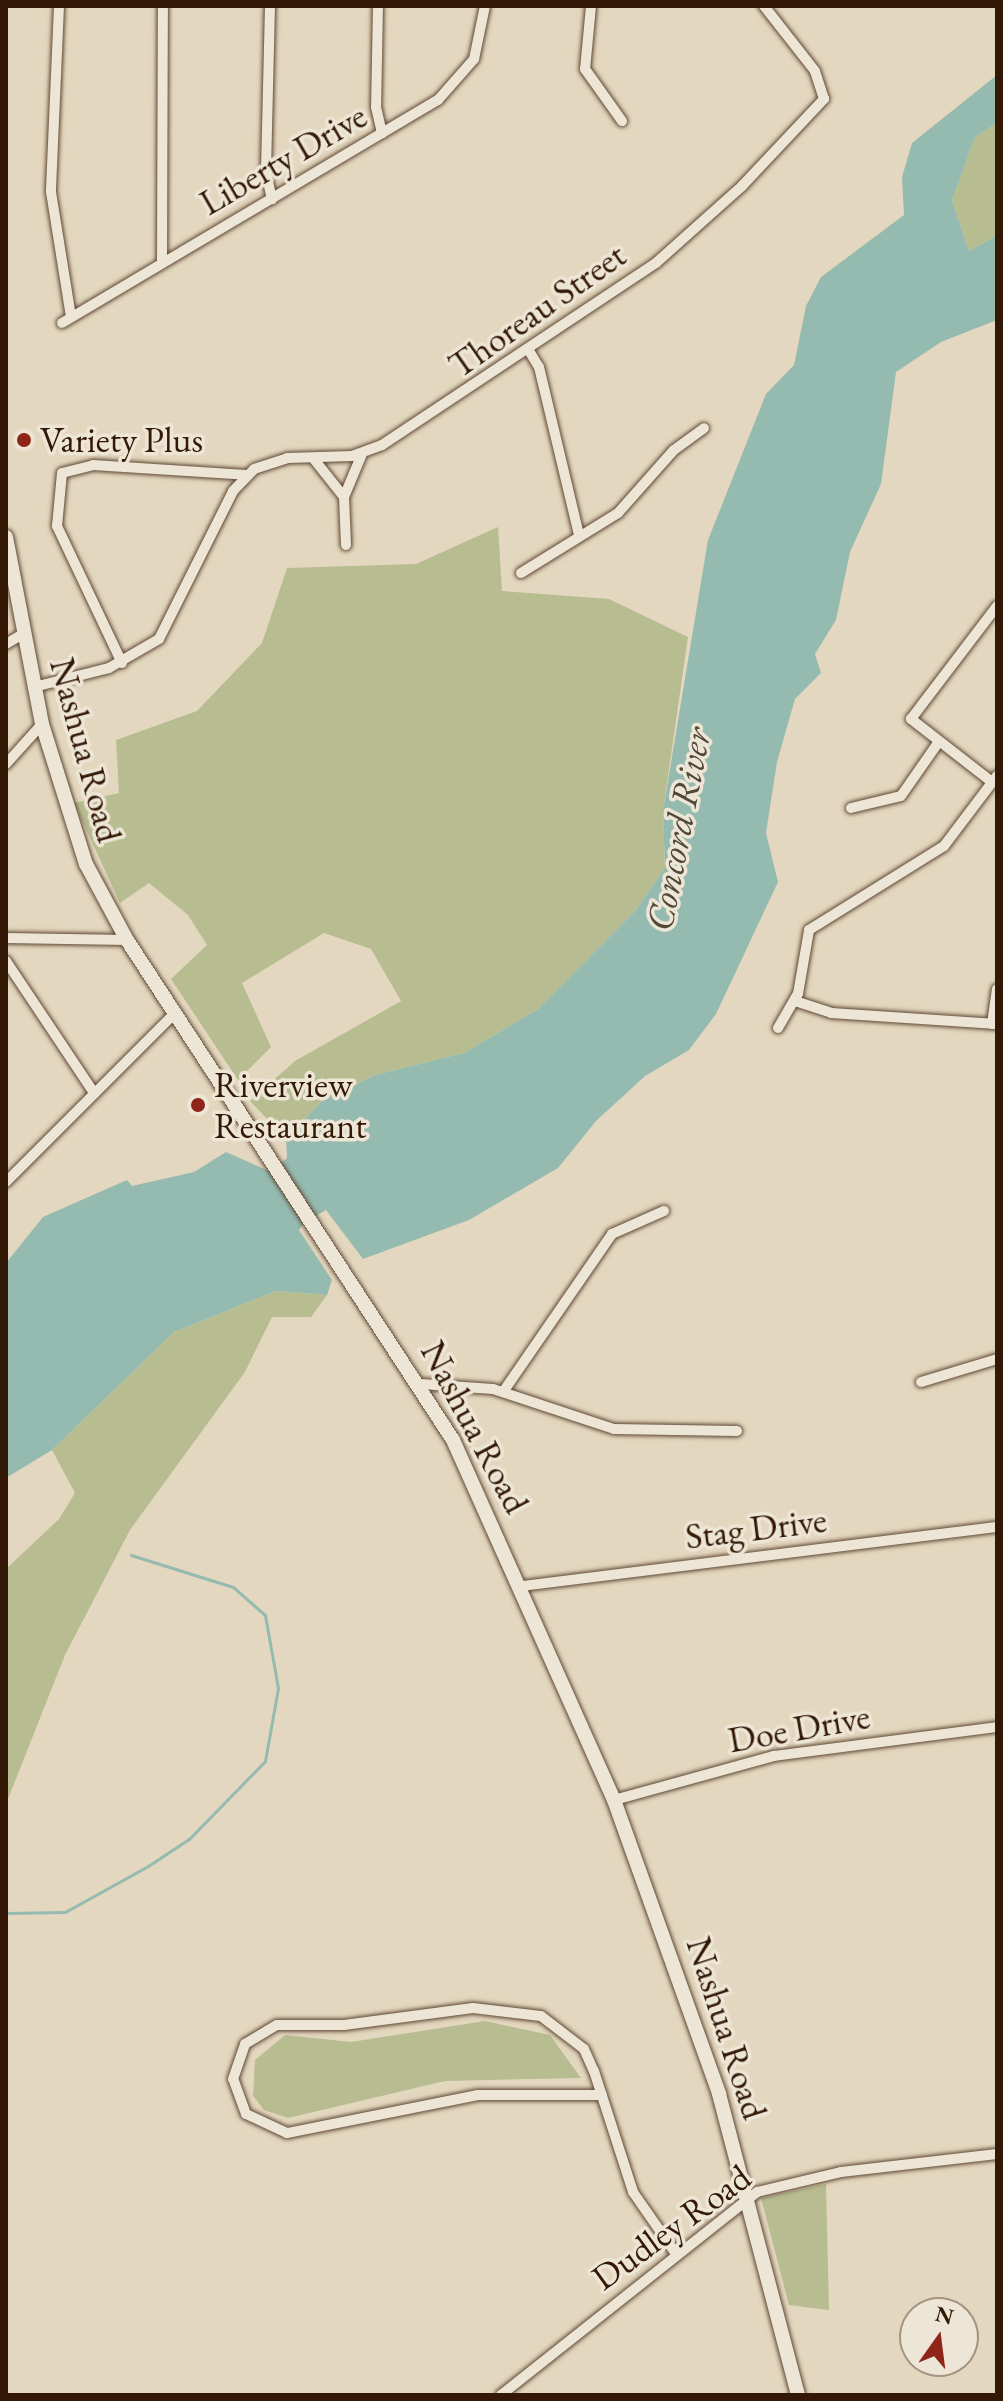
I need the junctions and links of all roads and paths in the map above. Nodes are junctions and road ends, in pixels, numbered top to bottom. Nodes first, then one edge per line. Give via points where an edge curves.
1 (59, 6) edge
2 (163, 6) edge
3 (270, 6) edge
4 (378, 6) edge
5 (485, 6) edge
6 (591, 6) edge
7 (771, 8) edge
8 (622, 121) dead end
9 (382, 133) junction
10 (272, 199) junction
11 (162, 262) junction
12 (528, 349) junction
13 (704, 428) dead end
14 (362, 454) junction
15 (313, 458) junction
16 (246, 475) junction
17 (344, 497) junction
18 (579, 535) junction
19 (6, 537) edge
20 (346, 545) dead end
21 (521, 573) dead end
22 (997, 606) edge
23 (24, 633) junction
24 (6, 644) edge
25 (122, 663) junction
26 (34, 687) junction
27 (42, 724) junction
28 (938, 743) junction
29 (6, 764) edge
30 (994, 779) edge
31 (851, 808) dead end
32 (6, 938) edge
33 (127, 940) junction
34 (6, 961) edge
35 (997, 989) edge
36 (795, 1001) junction
37 (175, 1013) junction
38 (994, 1024) edge
39 (778, 1028) dead end
40 (94, 1093) junction
41 (6, 1182) edge
42 (664, 1211) dead end
43 (997, 1359) edge
44 (921, 1382) dead end
45 (421, 1384) junction
46 (503, 1392) junction
47 (737, 1431) dead end
48 (997, 1527) edge
49 (522, 1586) junction
50 (997, 1727) edge
51 (614, 1800) junction
52 (602, 2095) junction
53 (997, 2154) edge
54 (747, 2198) junction
55 (674, 2251) junction
56 (501, 2395) edge
57 (798, 2395) edge

1 - 11 street, Liberty Drive via 50,182 66,320
2 - 11 street
3 - 10 street via 266,173
4 - 9 street via 376,107
5 - 9 street, Liberty Drive via 479,47 459,81
6 - 8 street via 585,69
7 - 12 street, Thoreau Street via 825,92 819,111 656,263
9 - 10 street, Liberty Drive
10 - 11 street, Liberty Drive
12 - 14 street, Thoreau Street
12 - 18 street via 539,367
13 - 18 street via 669,455 632,501
14 - 15 street, Thoreau Street
14 - 17 street
15 - 16 street, Thoreau Street via 275,460
15 - 17 street
16 - 25 street via 172,622 152,646
16 - 25 street via 93,465 64,470 56,522
17 - 20 street
18 - 21 street
19 - 23 main road, Nashua Road
22 - 28 street via 915,710 913,726
23 - 24 street
23 - 26 main road, Nashua Road
25 - 26 street
26 - 27 main road, Nashua Road
27 - 29 street
27 - 33 main road, Nashua Road via 78,845
28 - 30 street
28 - 31 street via 901,796
30 - 36 street via 944,846 813,926 803,942
32 - 33 street
33 - 37 main road, Nashua Road
34 - 40 street
35 - 38 street
36 - 38 street via 831,1013
36 - 39 street
37 - 40 street
37 - 45 main road, Nashua Road
40 - 41 street
42 - 46 street via 612,1234
43 - 44 street
45 - 46 street
45 - 49 main road, Nashua Road
46 - 47 street via 614,1429
48 - 49 street, Stag Drive
49 - 51 main road, Nashua Road
50 - 51 street, Doe Drive via 774,1756
51 - 54 main road, Nashua Road via 691,2005
52 - 52 street via 590,2060 563,2027 497,2009 277,2025 245,2044 233,2079 246,2114 287,2133 478,2095
52 - 55 street via 633,2192
53 - 54 street, Dudley Road via 827,2174
54 - 55 street, Dudley Road
54 - 57 main road, Nashua Road
55 - 56 street, Dudley Road

